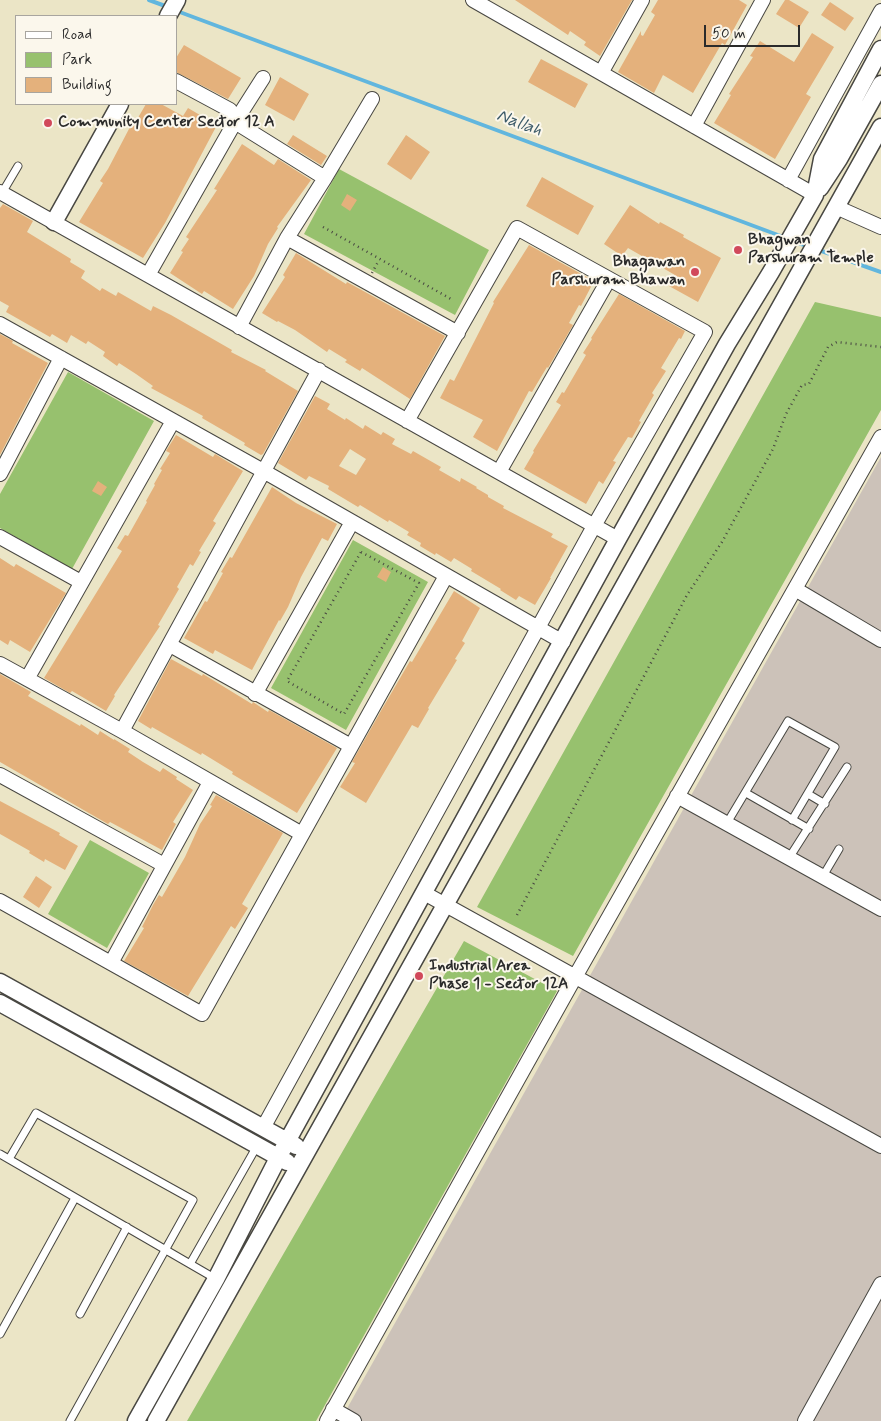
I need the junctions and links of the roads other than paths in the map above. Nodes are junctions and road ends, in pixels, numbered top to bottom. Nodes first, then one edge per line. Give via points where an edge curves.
1 (177, 0) edge
2 (473, 0) edge
3 (642, 0) edge
4 (763, 0) edge
5 (881, 11) edge
6 (169, 15) edge
7 (881, 49) edge
8 (601, 73) junction
9 (263, 78) dead end
10 (178, 82) edge
11 (881, 84) edge
12 (372, 99) dead end
13 (119, 105) edge
14 (235, 122) junction
15 (694, 126) junction
16 (881, 127) edge
17 (18, 166) dead end
18 (325, 178) junction
19 (788, 180) junction
20 (1, 193) edge
21 (811, 201) junction
22 (832, 214) junction
23 (54, 222) junction
24 (881, 228) edge
25 (287, 238) junction
26 (148, 275) junction
27 (609, 279) junction
28 (0, 324) edge
29 (240, 326) junction
30 (458, 333) junction
31 (61, 358) junction
32 (319, 370) junction
33 (173, 421) junction
34 (407, 421) junction
35 (881, 438) edge
36 (265, 472) junction
37 (499, 472) junction
38 (0, 474) edge
39 (352, 522) junction
40 (594, 526) junction
41 (0, 537) edge
42 (618, 539) junction
43 (642, 552) junction
44 (446, 576) junction
45 (81, 582) junction
46 (795, 589) junction
47 (538, 628) junction
48 (881, 640) edge
49 (563, 642) junction
50 (170, 644) junction
51 (0, 664) edge
52 (27, 679) junction
53 (255, 694) junction
54 (122, 731) junction
55 (351, 746) junction
56 (847, 767) dead end
57 (0, 775) edge
58 (210, 782) junction
59 (746, 793) junction
60 (808, 794) junction
61 (677, 796) junction
62 (825, 804) junction
63 (792, 820) junction
64 (727, 823) junction
65 (809, 829) junction
66 (302, 834) junction
67 (839, 849) dead end
68 (790, 858) junction
69 (164, 865) junction
70 (823, 876) junction
71 (424, 893) junction
72 (0, 901) edge
73 (445, 905) junction
74 (881, 908) edge
75 (111, 963) junction
76 (575, 977) junction
77 (0, 982) edge
78 (0, 1003) edge
79 (263, 1128) junction
80 (287, 1141) junction
81 (257, 1146) junction
82 (881, 1146) edge
83 (307, 1152) junction
84 (0, 1154) edge
85 (278, 1158) junction
86 (9, 1159) junction
87 (298, 1168) junction
88 (75, 1198) junction
89 (127, 1227) junction
90 (166, 1250) junction
91 (190, 1264) junction
92 (216, 1279) junction
93 (881, 1284) edge
94 (80, 1314) dead end
95 (0, 1334) edge
96 (330, 1415) edge
97 (70, 1421) edge
98 (136, 1421) edge
99 (156, 1421) edge
100 (354, 1421) edge
101 (805, 1421) edge

1 - 6 street
2 - 8 street
3 - 8 street
4 - 15 street
5 - 19 street
7 - 21 street via 822,159
8 - 15 street
9 - 14 street
10 - 14 street via 230,110
11 - 21 street
12 - 18 street
13 - 23 street
14 - 18 street
14 - 26 street
15 - 19 street
16 - 22 street
17 - 20 lane
18 - 25 street
19 - 21 street
20 - 23 street
21 - 42 street
22 - 24 street
22 - 43 street
23 - 26 street
25 - 29 street
25 - 30 street
26 - 29 street
27 - 30 street via 517,228
27 - 37 street
27 - 40 street via 705,332
28 - 31 street
29 - 32 street
30 - 34 street
31 - 33 street
31 - 38 street
32 - 34 street
32 - 36 street
33 - 36 street
33 - 45 street
34 - 37 street
35 - 46 street
36 - 39 street
36 - 50 street
37 - 40 street
39 - 44 street
39 - 53 street
40 - 42 street
40 - 47 street
41 - 45 street
42 - 43 street
42 - 49 street
43 - 73 street
44 - 47 street
44 - 55 street
45 - 52 street
46 - 48 street
46 - 61 street
47 - 49 street
47 - 79 street
49 - 71 street
50 - 53 street
50 - 54 street
51 - 52 street
52 - 54 street
53 - 55 street
54 - 58 street
55 - 66 street
56 - 62 lane
57 - 69 street
58 - 66 street
58 - 69 street
59 - 60 lane via 788,721 835,747
59 - 63 lane
59 - 64 lane
60 - 62 lane
60 - 63 lane
61 - 64 street
61 - 76 street
62 - 65 lane
63 - 65 lane
64 - 68 street
65 - 68 lane
66 - 75 street via 202,1014
67 - 70 lane
68 - 70 street
69 - 75 street
70 - 74 street
71 - 73 street
71 - 80 street
72 - 75 street
73 - 76 street
73 - 83 street
76 - 82 street
76 - 96 street
77 - 79 street
78 - 81 street
79 - 80 street
80 - 83 street
80 - 85 street
81 - 85 street
81 - 91 lane
83 - 87 street
84 - 86 lane
85 - 87 street
85 - 92 street
86 - 88 lane
86 - 90 lane via 36,1114 193,1200
87 - 99 street
88 - 89 lane
88 - 95 lane
89 - 90 lane
89 - 94 lane
90 - 91 lane
90 - 97 lane
91 - 92 lane
92 - 98 street
93 - 101 street
96 - 100 street

